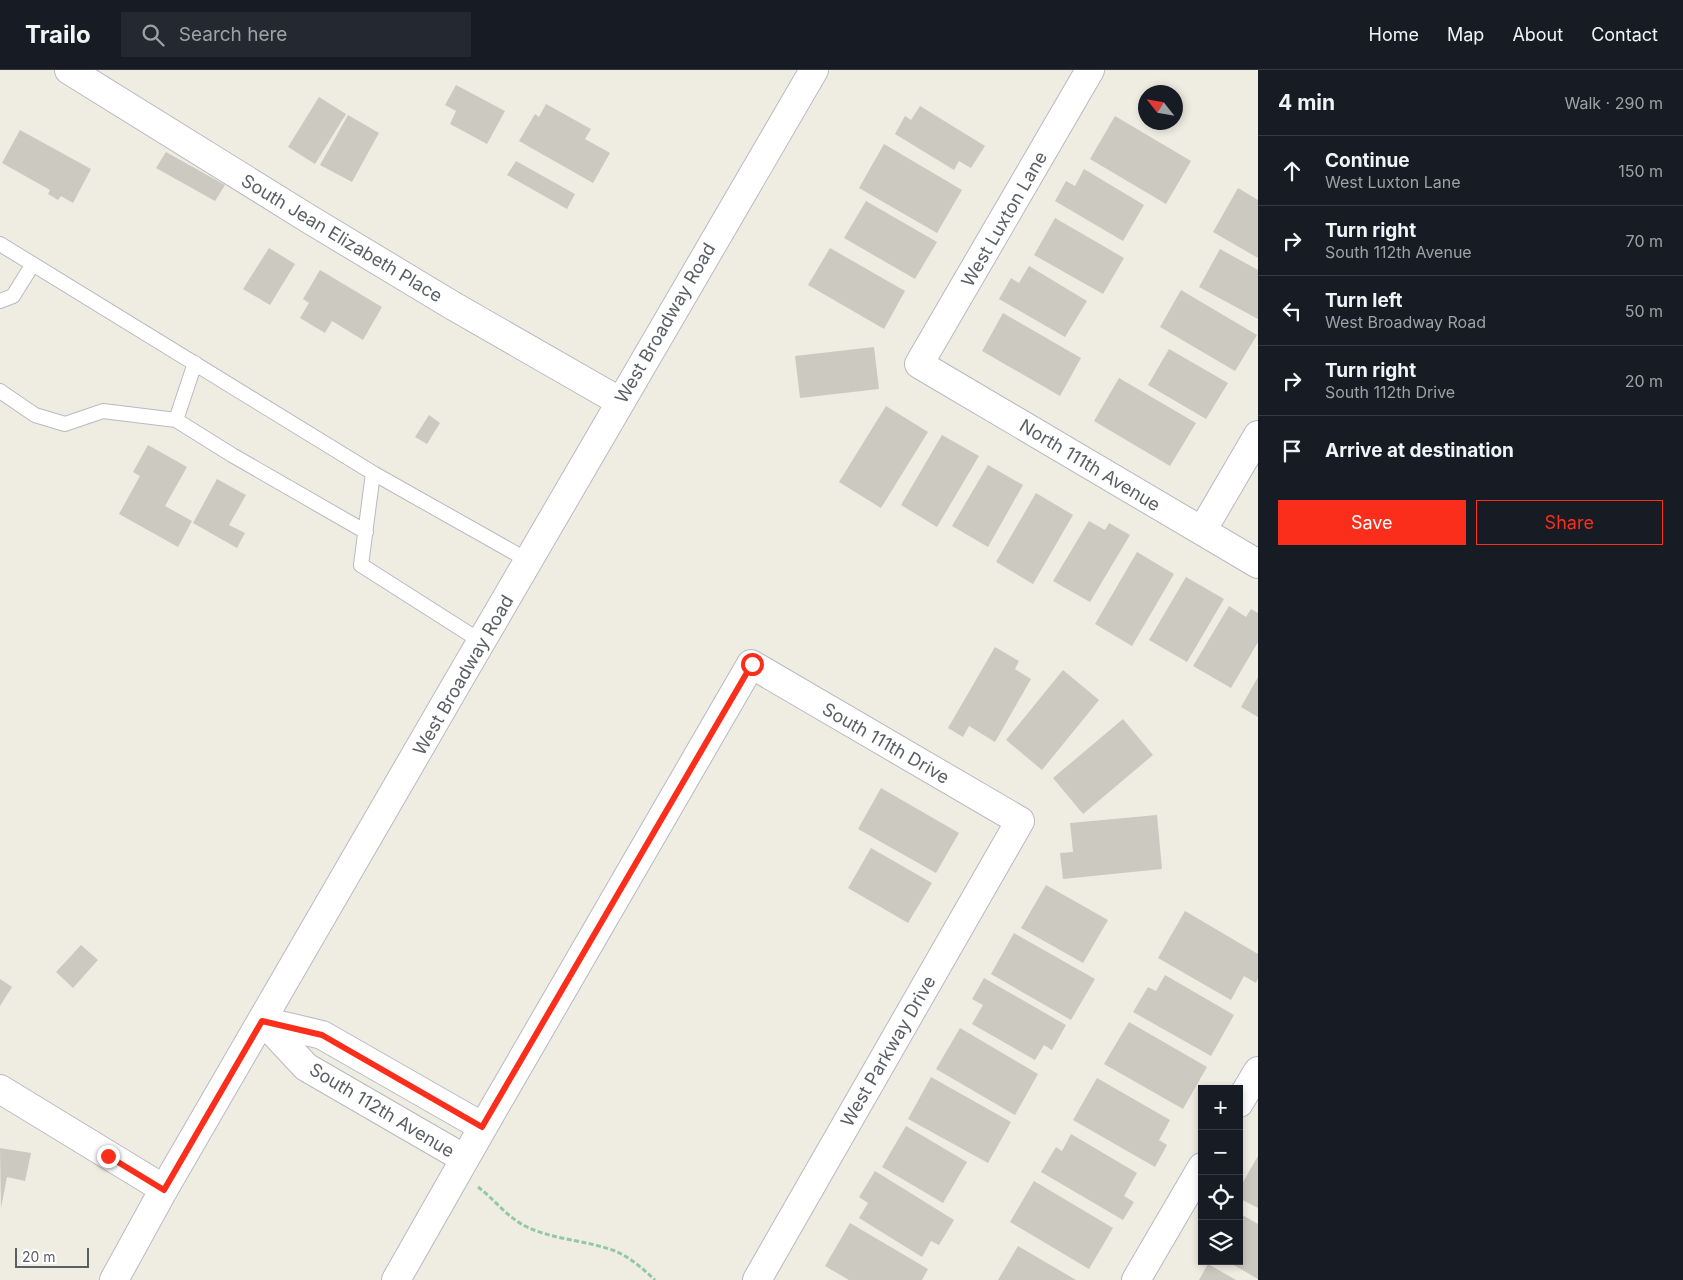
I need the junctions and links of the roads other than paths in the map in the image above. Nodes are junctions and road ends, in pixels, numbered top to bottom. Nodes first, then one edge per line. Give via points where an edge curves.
1 (69, 70) edge
2 (814, 70) edge
3 (1084, 72) edge
4 (0, 244) edge
5 (33, 264) junction
6 (0, 301) edge
7 (195, 363) junction
8 (922, 366) joint
9 (0, 390) edge
10 (619, 401) junction
11 (176, 420) junction
12 (1258, 435) edge
13 (373, 473) junction
14 (1202, 531) junction
15 (366, 532) junction
16 (529, 561) junction
17 (1258, 564) edge
18 (482, 642) junction
19 (1020, 821) joint
20 (262, 1021) junction
21 (1258, 1071) edge
22 (0, 1089) edge
23 (1243, 1096) edge
24 (482, 1127) junction
25 (459, 1168) junction
26 (1198, 1174) edge
27 (164, 1190) junction
28 (760, 1279) edge
29 (114, 1280) edge
30 (396, 1280) edge
31 (1136, 1280) edge

1 - 10 street, South Jean Elizabeth Place via 326,229
2 - 10 street, West Broadway Road
3 - 8 street, West Luxton Lane via 919,364
4 - 5 lane
5 - 6 lane via 13,296
5 - 7 lane
7 - 11 lane
7 - 13 lane
8 - 14 street, North 111th Avenue
9 - 11 lane via 35,415 65,424 103,411
10 - 16 street, West Broadway Road
11 - 15 lane
12 - 14 street
13 - 15 lane
13 - 16 lane
14 - 17 street, North 111th Avenue
15 - 18 lane via 361,565
16 - 18 street, West Broadway Road
18 - 20 street, West Broadway Road
19 - 24 street, South 111th Drive via 752,664
19 - 28 street, West Parkway Drive
20 - 24 street, South 112th Avenue via 322,1035
20 - 25 street, South 112th Avenue via 306,1067
20 - 27 street, West Broadway Road
21 - 23 street
22 - 27 street
24 - 25 street
25 - 30 street
26 - 31 street
27 - 29 street, West Broadway Road

